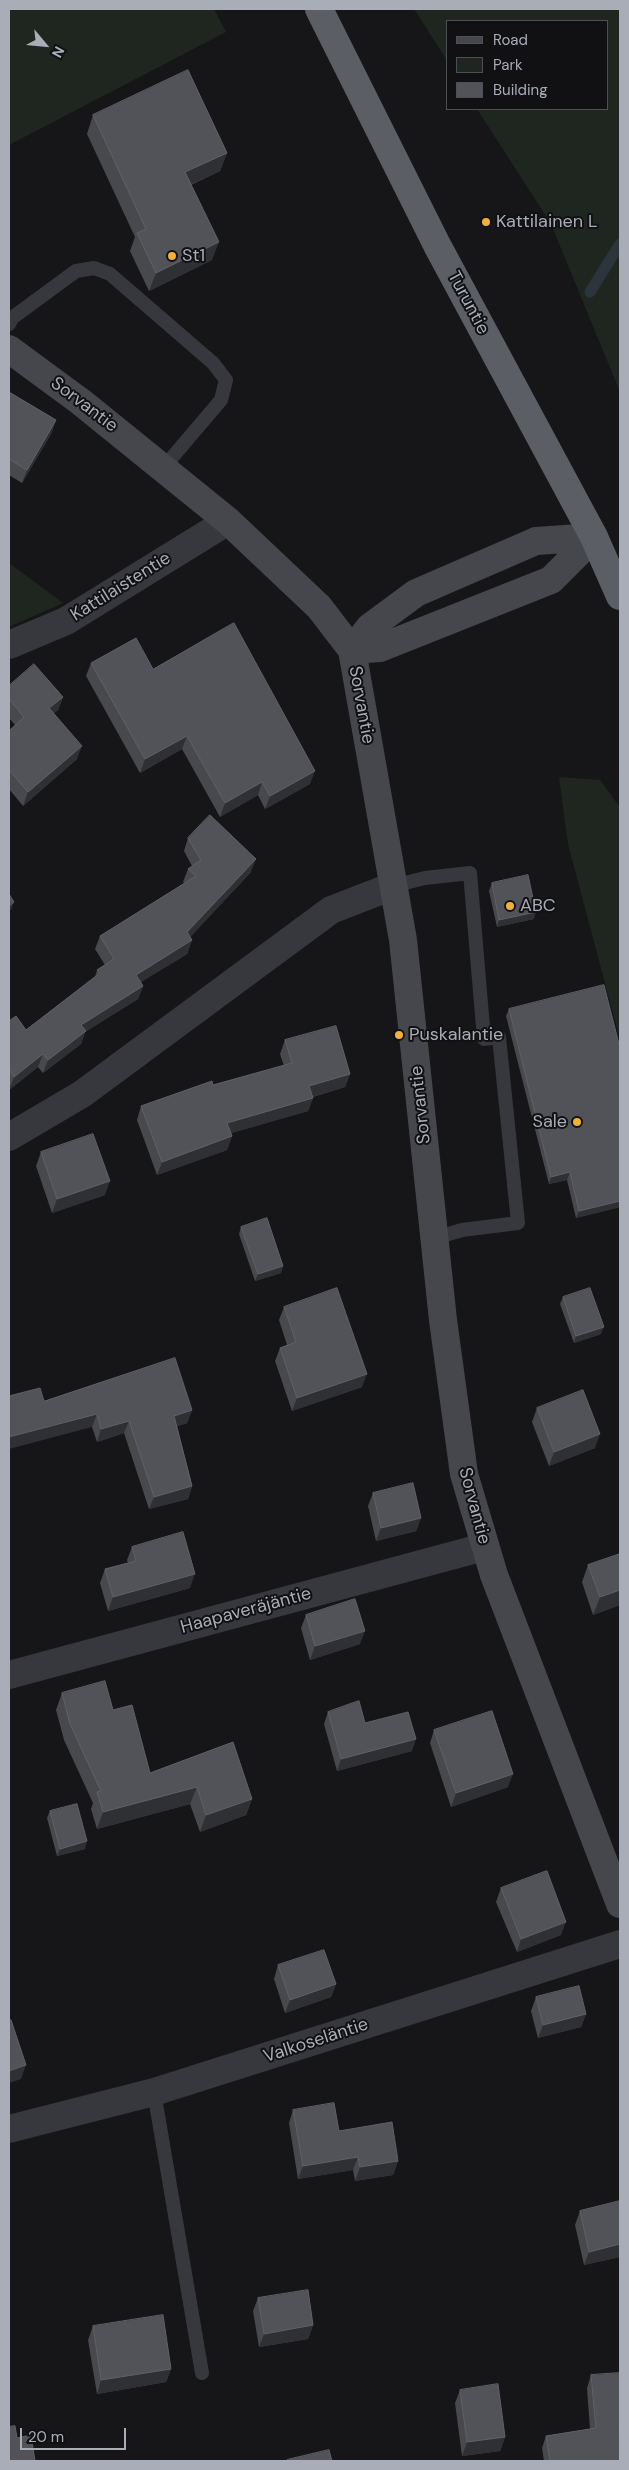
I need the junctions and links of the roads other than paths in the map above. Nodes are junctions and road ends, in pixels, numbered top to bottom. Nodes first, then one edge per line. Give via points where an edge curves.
1 (319, 9) edge
2 (9, 324) edge
3 (9, 349) edge
4 (164, 467) junction
5 (228, 521) junction
6 (594, 537) junction
7 (620, 596) edge
8 (9, 645) edge
9 (352, 650) junction
10 (393, 886) junction
11 (9, 1137) edge
12 (435, 1238) junction
13 (484, 1547) junction
14 (9, 1675) edge
15 (620, 1904) edge
16 (620, 1944) edge
17 (154, 2092) junction
18 (9, 2129) edge
19 (202, 2372) dead end

1 - 6 highway, Turuntie via 437,245
2 - 4 lane via 12,318 76,270 94,268 110,274 213,363 226,380 221,400
3 - 4 main road, Sorvantie
4 - 5 main road, Sorvantie
5 - 8 street, Kattilaistentie via 66,621
5 - 9 main road, Sorvantie via 319,607
6 - 7 highway, Turuntie
6 - 9 main road via 551,580 380,648
6 - 9 main road via 536,541 416,593 370,627
9 - 10 main road, Sorvantie
10 - 11 street via 331,910 82,1094
10 - 12 main road, Sorvantie via 403,940
10 - 12 lane via 470,872 484,1039 499,1037 518,1223 462,1230
12 - 13 main road, Sorvantie via 464,1474
13 - 14 street, Haapaveräjäntie
13 - 15 main road, Sorvantie
16 - 17 street, Valkoseläntie
17 - 18 street, Valkoseläntie
17 - 19 lane

